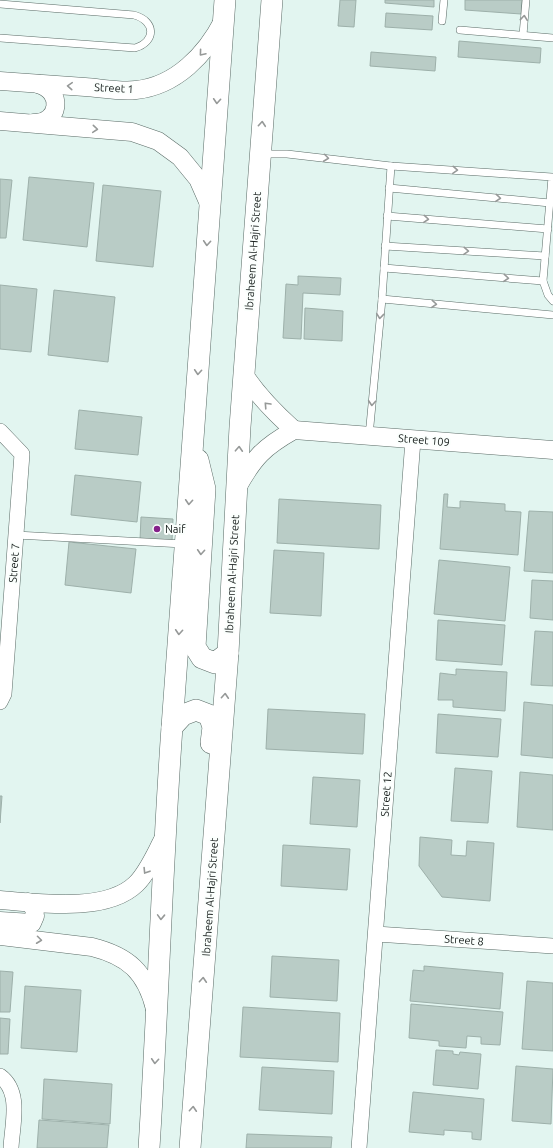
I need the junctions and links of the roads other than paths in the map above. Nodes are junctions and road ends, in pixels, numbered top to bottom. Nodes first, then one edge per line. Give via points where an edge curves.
1 (225, 0) edge
2 (272, 0) edge
3 (444, 0) edge
4 (526, 0) edge
5 (0, 4) edge
6 (224, 21) junction
7 (442, 21) dead end
8 (460, 30) dead end
9 (523, 35) junction
10 (0, 38) edge
11 (553, 38) edge
12 (0, 81) edge
13 (38, 84) junction
14 (0, 121) edge
15 (32, 123) junction
16 (259, 154) junction
17 (391, 166) junction
18 (389, 188) junction
19 (550, 203) junction
20 (209, 204) junction
21 (387, 216) junction
22 (548, 229) junction
23 (385, 246) junction
24 (545, 256) junction
25 (384, 268) junction
26 (543, 281) junction
27 (382, 299) junction
28 (553, 301) edge
29 (553, 315) edge
30 (245, 376) junction
31 (294, 430) junction
32 (0, 431) edge
33 (369, 436) junction
34 (413, 440) junction
35 (193, 444) junction
36 (553, 450) edge
37 (237, 488) junction
38 (16, 535) junction
39 (186, 544) junction
40 (228, 653) junction
41 (0, 702) edge
42 (172, 727) junction
43 (164, 836) junction
44 (0, 900) edge
45 (28, 902) junction
46 (0, 921) edge
47 (208, 923) junction
48 (376, 934) junction
49 (0, 936) edge
50 (553, 946) edge
51 (158, 1022) junction
52 (0, 1076) edge
53 (11, 1148) edge
54 (149, 1148) edge
55 (190, 1148) edge
56 (360, 1148) edge

1 - 6 main road
16 -> 2 main road, Ibraheem Al-Hajri Street
3 - 7 lane
9 -> 4 lane
5 - 10 lane via 134,15 149,23 151,32 149,40 143,46 135,48
6 -> 13 street, Street 1 via 213,41 198,59 180,73 159,84 136,90
6 -> 20 main road
8 - 9 lane
9 - 11 lane
12 - 13 street, Street 1
13 - 15 street via 48,88 52,93 54,111 45,121
14 - 15 street
15 -> 20 street via 132,132 158,141 180,157 198,179
16 -> 17 lane via 287,154
16 - 30 main road, Ibraheem Al-Hajri Street
17 - 18 lane
17 -> 19 lane via 552,177
18 -> 19 lane
18 - 21 lane
19 - 22 lane
20 -> 35 main road
21 -> 22 lane
21 - 23 lane
22 - 24 lane
23 -> 24 lane
23 - 25 lane
24 - 26 lane
25 -> 26 lane
25 - 27 lane
26 - 28 lane
27 -> 29 lane
27 -> 33 lane
31 -> 30 street via 259,396
37 -> 30 main road, Ibraheem Al-Hajri Street
31 - 33 street, Street 109
31 - 37 street via 270,444 255,458
32 - 38 street, Street 7 via 22,454
33 - 34 street, Street 109
34 - 36 street, Street 109
34 - 48 street, Street 12
35 -> 39 main road
35 -> 40 main road via 205,489 195,647 202,658 214,662
37 - 40 main road, Ibraheem Al-Hajri Street
38 - 39 lane
38 - 41 street, Street 7 via 4,694
39 -> 42 main road
47 -> 40 main road, Ibraheem Al-Hajri Street
42 - 43 main road
42 - 47 main road via 183,715 196,710 208,715 213,727 199,854
43 -> 45 street via 142,878 120,896 94,903
43 -> 51 main road
44 - 45 street
45 - 46 street via 34,908 35,916 32,923
55 -> 47 main road, Ibraheem Al-Hajri Street
48 - 50 street, Street 8
48 - 56 street, Street 12
49 -> 51 street via 105,950 123,958 144,980
51 -> 54 main road
52 - 53 street via 10,1087 14,1104

